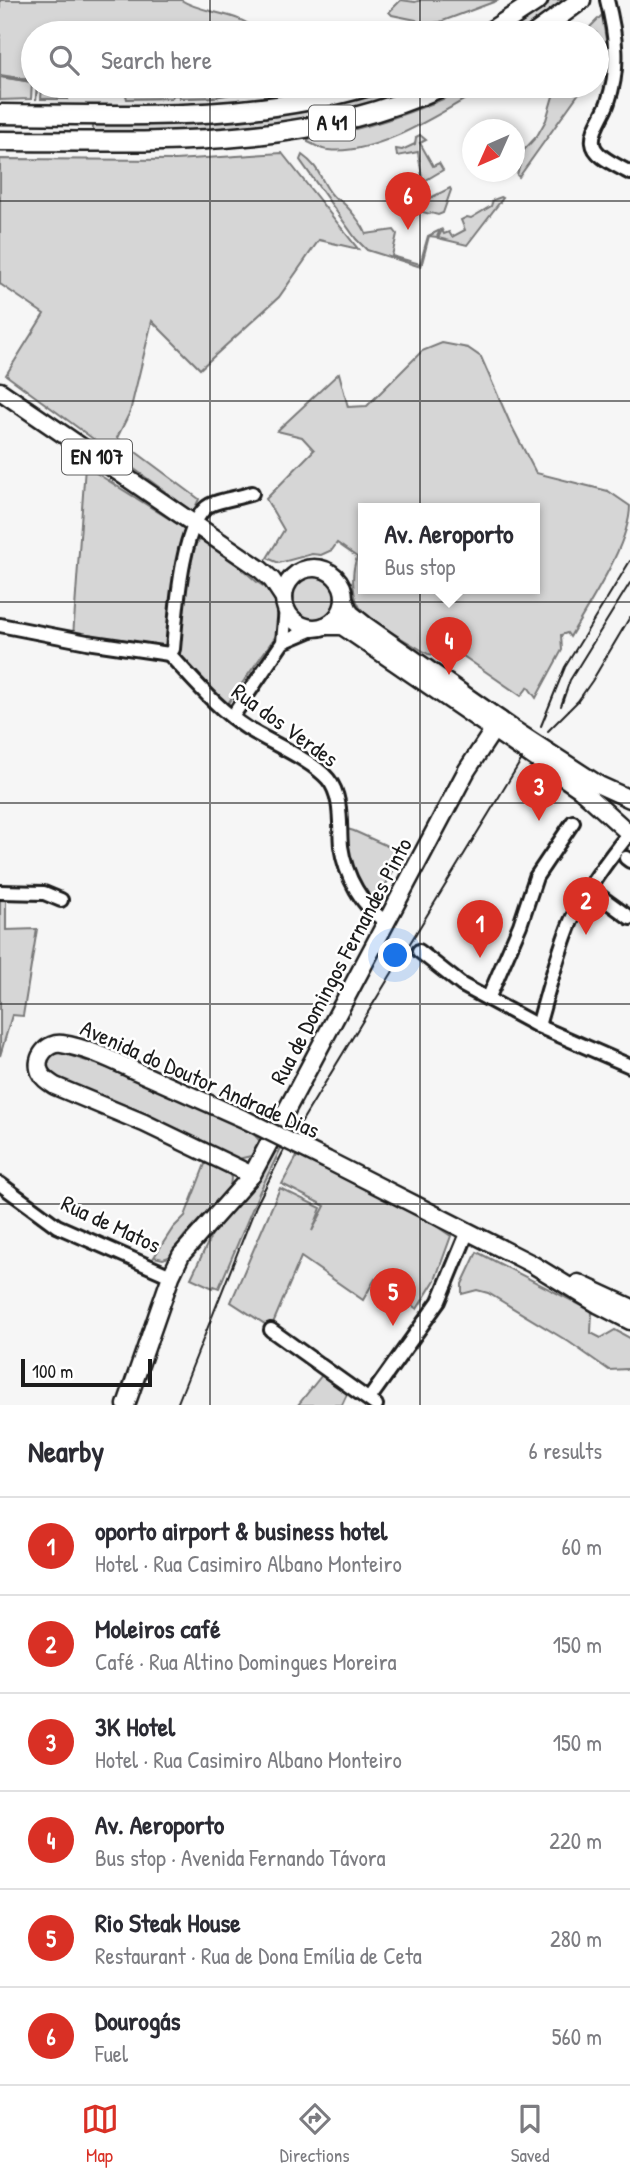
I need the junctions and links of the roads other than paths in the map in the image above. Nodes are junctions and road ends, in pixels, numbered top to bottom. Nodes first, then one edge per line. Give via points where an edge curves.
1 (538, 0) edge
2 (580, 0) edge
3 (607, 0) edge
4 (506, 21) edge
5 (553, 21) edge
6 (320, 98) edge
7 (415, 98) edge
8 (0, 114) edge
9 (0, 141) edge
10 (630, 173) edge
11 (0, 391) edge
12 (252, 494) dead end
13 (194, 524) junction
14 (260, 569) junction
15 (298, 573) junction
16 (344, 599) junction
17 (285, 603) junction
18 (0, 625) edge
19 (320, 627) junction
20 (283, 642) junction
21 (169, 654) junction
22 (232, 717) junction
23 (497, 725) junction
24 (630, 799) edge
25 (573, 822) dead end
26 (630, 833) edge
27 (590, 889) junction
28 (0, 892) edge
29 (61, 900) dead end
30 (630, 918) edge
31 (387, 922) junction
32 (419, 951) dead end
33 (488, 999) junction
34 (538, 1026) junction
35 (630, 1066) edge
36 (252, 1175) junction
37 (0, 1184) edge
38 (468, 1231) junction
39 (532, 1264) junction
40 (171, 1276) junction
41 (630, 1307) edge
42 (630, 1321) edge
43 (271, 1330) dead end
44 (373, 1402) edge
45 (127, 1405) edge

1 - 4 highway
2 - 5 highway
3 - 10 street via 617,60 614,84 593,144 596,152
6 - 8 highway, A 41 via 239,111
7 - 9 highway, A 41 via 362,116 265,135 175,141
11 - 13 main road, EN 107
12 - 13 street via 210,505
13 - 14 main road, EN 107
13 - 21 street
14 - 15 main road, EN 107
14 - 17 main road, EN 107
15 - 16 main road, EN 107 via 327,572 341,585
15 - 17 main road via 286,588
16 - 19 main road via 340,614
16 - 23 main road, EN 107 via 350,613
17 - 19 main road, EN 107 via 297,623
17 - 20 street
18 - 21 street
19 - 20 street
19 - 23 main road, EN 107 via 342,626
20 - 22 street
21 - 22 street, Rua dos Verdes
22 - 31 street, Rua dos Verdes via 328,779 337,795 348,872 375,915
23 - 24 main road, EN 107
23 - 26 main road, EN 107
23 - 31 main road, Rua de Domingos Fernandes Pinto via 467,770
25 - 33 street via 536,877
26 - 27 street
27 - 30 street
27 - 34 street via 572,919
28 - 29 street via 44,893
31 - 36 main road, Rua de Domingos Fernandes Pinto
32 - 33 street
33 - 34 street
34 - 35 street
36 - 38 main road, Avenida do Doutor Andrade Dias, bridge via 55,1086 40,1072 43,1051 57,1043 109,1059 246,1120
36 - 40 main road, Rua de Domingos Fernandes Pinto via 191,1242
37 - 40 street, Rua de Matos via 57,1226
38 - 39 main road, Avenida do Doutor Andrade Dias
38 - 44 street via 439,1301
39 - 41 main road, Avenida do Doutor Andrade Dias
39 - 42 main road, Avenida do Doutor Andrade Dias
40 - 45 main road, Rua de Domingos Fernandes Pinto
43 - 44 street

